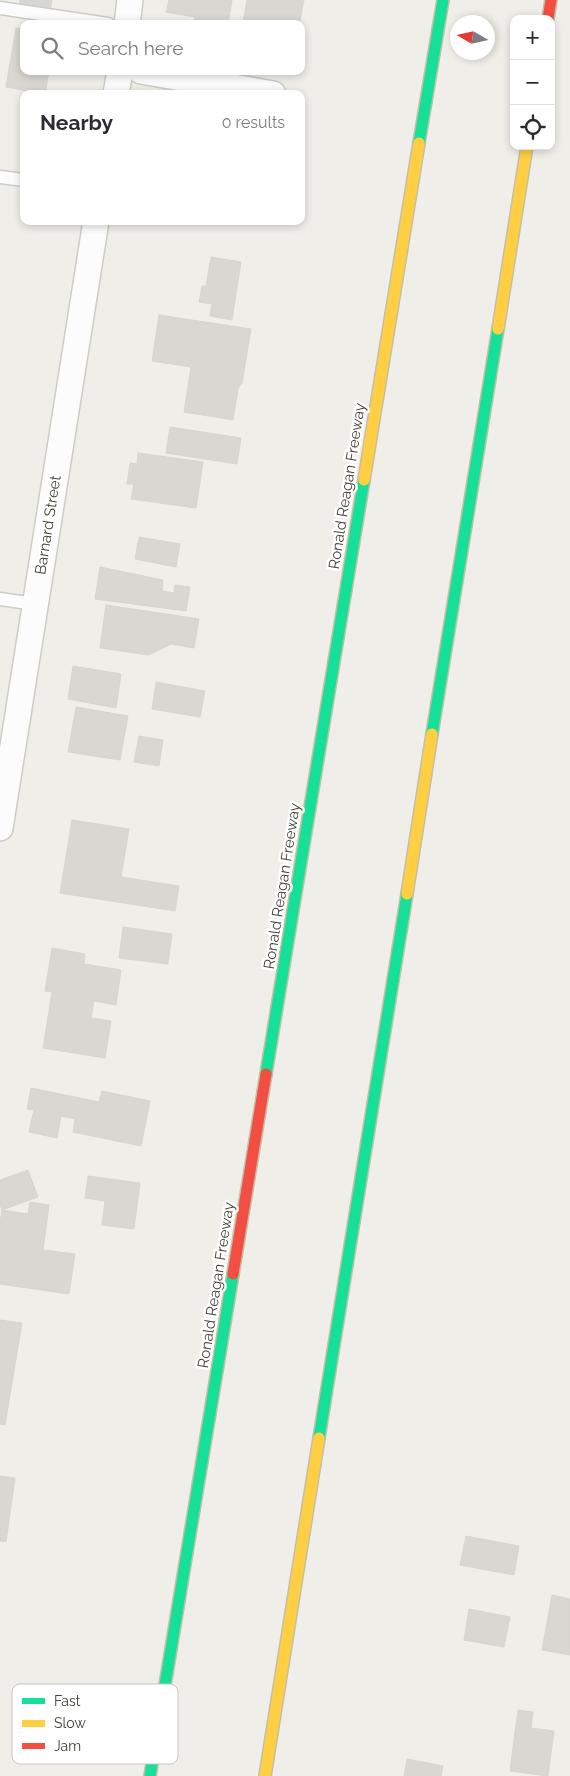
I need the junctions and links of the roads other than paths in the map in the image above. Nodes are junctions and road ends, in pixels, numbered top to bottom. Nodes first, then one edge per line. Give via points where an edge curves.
1 (130, 0) edge
2 (442, 0) edge
3 (551, 0) edge
4 (0, 8) edge
5 (549, 15) edge
6 (81, 20) edge
7 (128, 20) edge
8 (119, 75) edge
9 (164, 75) edge
10 (117, 90) edge
11 (250, 90) edge
12 (526, 150) edge
13 (0, 177) edge
14 (20, 180) edge
15 (95, 225) edge
16 (0, 599) edge
17 (36, 604) junction
18 (0, 828) edge
19 (165, 1684) edge
20 (265, 1776) edge

1 - 7 street
2 - 19 highway, Ronald Reagan Freeway
3 - 5 highway
4 - 6 lane
8 - 10 street
9 - 11 street
12 - 20 highway
13 - 14 lane
15 - 17 street, Barnard Street
16 - 17 lane
17 - 18 street, Barnard Street

